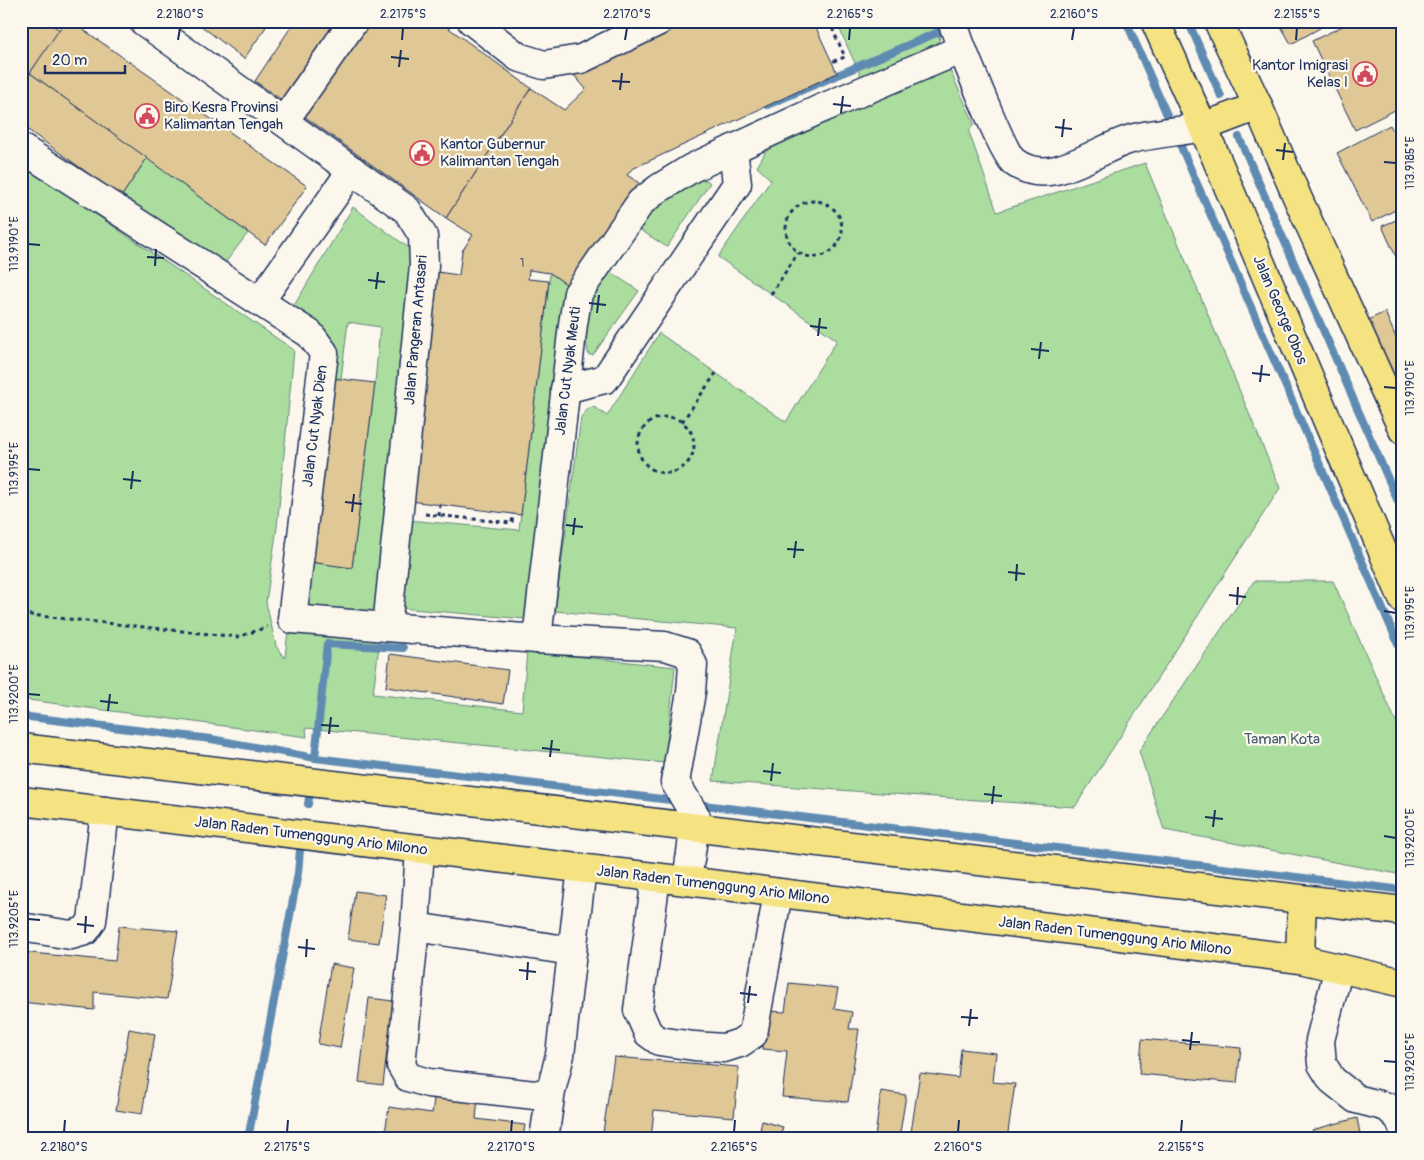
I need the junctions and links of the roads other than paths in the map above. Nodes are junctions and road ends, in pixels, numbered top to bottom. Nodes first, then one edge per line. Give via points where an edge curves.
1 (143, 21) edge
2 (354, 21) edge
3 (472, 21) edge
4 (952, 21) edge
5 (1155, 21) edge
6 (1218, 21) edge
7 (651, 23) edge
8 (962, 48) junction
9 (1258, 106) junction
10 (284, 121) junction
11 (1184, 131) junction
12 (21, 148) edge
13 (733, 149) junction
14 (352, 170) junction
15 (260, 301) junction
16 (565, 389) junction
17 (1403, 430) edge
18 (1403, 599) edge
19 (387, 627) junction
20 (536, 639) junction
21 (21, 748) edge
22 (21, 801) edge
23 (104, 811) junction
24 (695, 823) junction
25 (420, 849) junction
26 (582, 868) junction
27 (656, 878) junction
28 (687, 881) junction
29 (778, 893) junction
30 (1302, 900) junction
31 (1403, 911) edge
32 (21, 927) edge
33 (415, 927) junction
34 (572, 951) junction
35 (1300, 959) junction
36 (1339, 968) junction
37 (1403, 983) edge
38 (551, 1091) junction
39 (1403, 1128) edge
40 (544, 1139) edge

1 - 10 lane, Jalan Pangeran Antasari
2 - 10 lane
3 - 7 lane via 518,57 544,65 581,59
4 - 8 lane
5 - 11 main road, Jalan George Obos
6 - 9 main road
8 - 11 lane via 1009,154 1014,162 1035,172 1056,171 1128,140
8 - 13 lane, Jalan Cut Nyak Meuti
9 - 11 main road
9 - 17 main road
10 - 14 lane, Jalan Pangeran Antasari
11 - 18 main road, Jalan George Obos
12 - 15 lane, Jalan Cut Nyak Dien
13 - 16 lane via 737,184 606,379
13 - 16 lane, Jalan Cut Nyak Meuti via 692,168 658,189 635,210 578,293
14 - 15 lane
14 - 19 lane, Jalan Pangeran Antasari via 407,210 423,236 424,266
15 - 19 lane, Jalan Cut Nyak Dien via 310,334 324,353 292,619
16 - 20 lane, Jalan Cut Nyak Meuti
19 - 20 lane
20 - 24 lane via 665,646 687,653 693,665 692,692 675,782
21 - 24 main road
22 - 23 main road, Jalan Raden Tumenggung Ario Milono
23 - 25 main road, Jalan Raden Tumenggung Ario Milono
23 - 32 lane via 92,921 85,931 70,935
24 - 28 lane
24 - 30 main road
25 - 26 main road, Jalan Raden Tumenggung Ario Milono
25 - 33 lane
26 - 27 main road, Jalan Raden Tumenggung Ario Milono
26 - 34 lane
27 - 28 main road, Jalan Raden Tumenggung Ario Milono
27 - 29 lane via 638,1010 648,1033 659,1041 694,1046 724,1048 753,1034
28 - 29 main road, Jalan Raden Tumenggung Ario Milono
29 - 35 main road, Jalan Raden Tumenggung Ario Milono
30 - 31 main road
30 - 35 main road
33 - 34 lane
33 - 38 lane via 401,1065 408,1077 428,1083 535,1095
34 - 38 lane via 560,1054
35 - 36 main road, Jalan Raden Tumenggung Ario Milono
36 - 37 main road, Jalan Raden Tumenggung Ario Milono
36 - 39 lane via 1320,1040 1322,1064 1332,1080 1356,1099 1387,1107 1399,1118
38 - 40 lane

